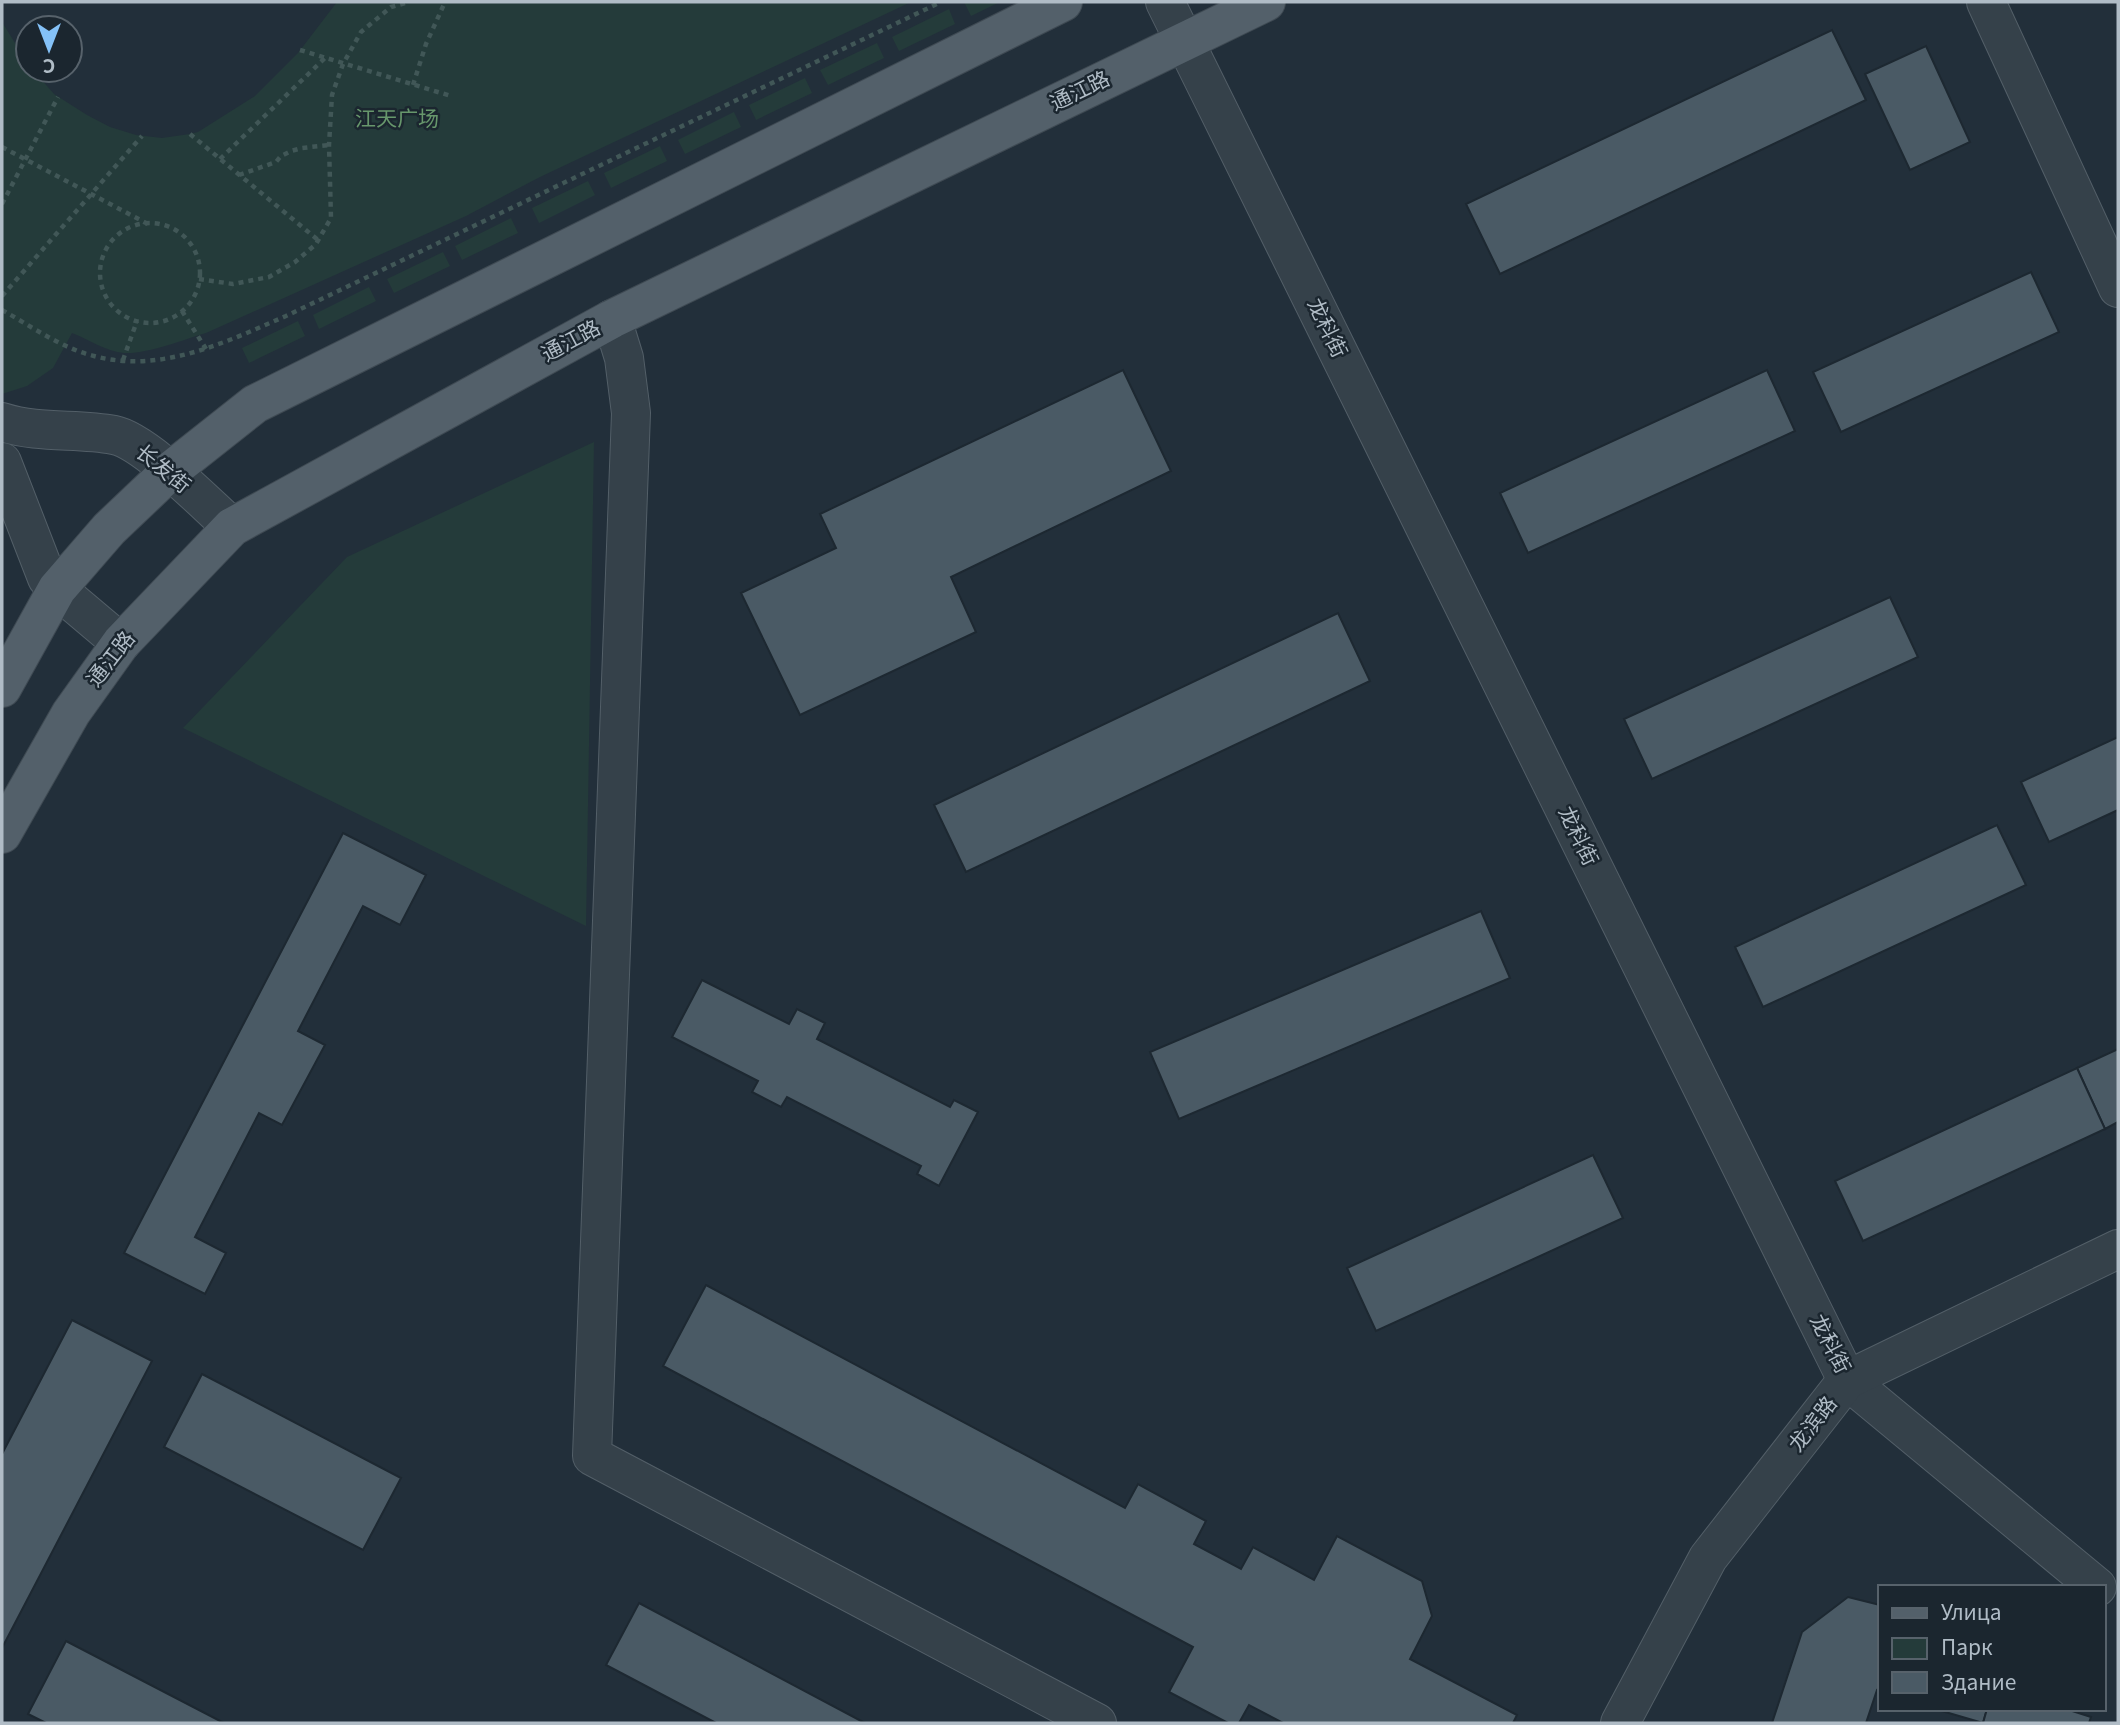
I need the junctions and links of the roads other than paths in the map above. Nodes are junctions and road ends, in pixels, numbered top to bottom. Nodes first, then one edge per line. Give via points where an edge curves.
1 (1063, 2) edge
2 (1165, 2) edge
3 (1266, 2) edge
4 (1986, 2) edge
5 (1185, 41) junction
6 (2118, 288) edge
7 (612, 320) junction
8 (2, 422) edge
9 (2, 462) edge
10 (169, 472) junction
11 (232, 527) junction
12 (57, 589) junction
13 (121, 643) junction
14 (2, 688) edge
15 (2, 834) edge
16 (2118, 1249) edge
17 (1847, 1380) junction
18 (2095, 1585) edge
19 (1097, 1723) edge
20 (1620, 1723) edge

1 - 10 main road via 281,390
2 - 5 street, 龙科街
3 - 5 main road, 通江路
4 - 6 street
5 - 7 main road, 通江路
5 - 17 street, 龙科街
7 - 11 main road, 通江路
7 - 19 street via 624,358 631,413 593,1456
8 - 10 street, 长发街 via 116,435 147,452
9 - 12 street via 47,578
10 - 11 street, 长发街
10 - 12 main road via 109,528
11 - 13 main road, 通江路
12 - 13 street
12 - 14 main road
13 - 15 main road, 通江路 via 71,713
16 - 17 street, 龙滨路
17 - 18 street, 龙科街
17 - 20 street, 龙滨路 via 1708,1559

